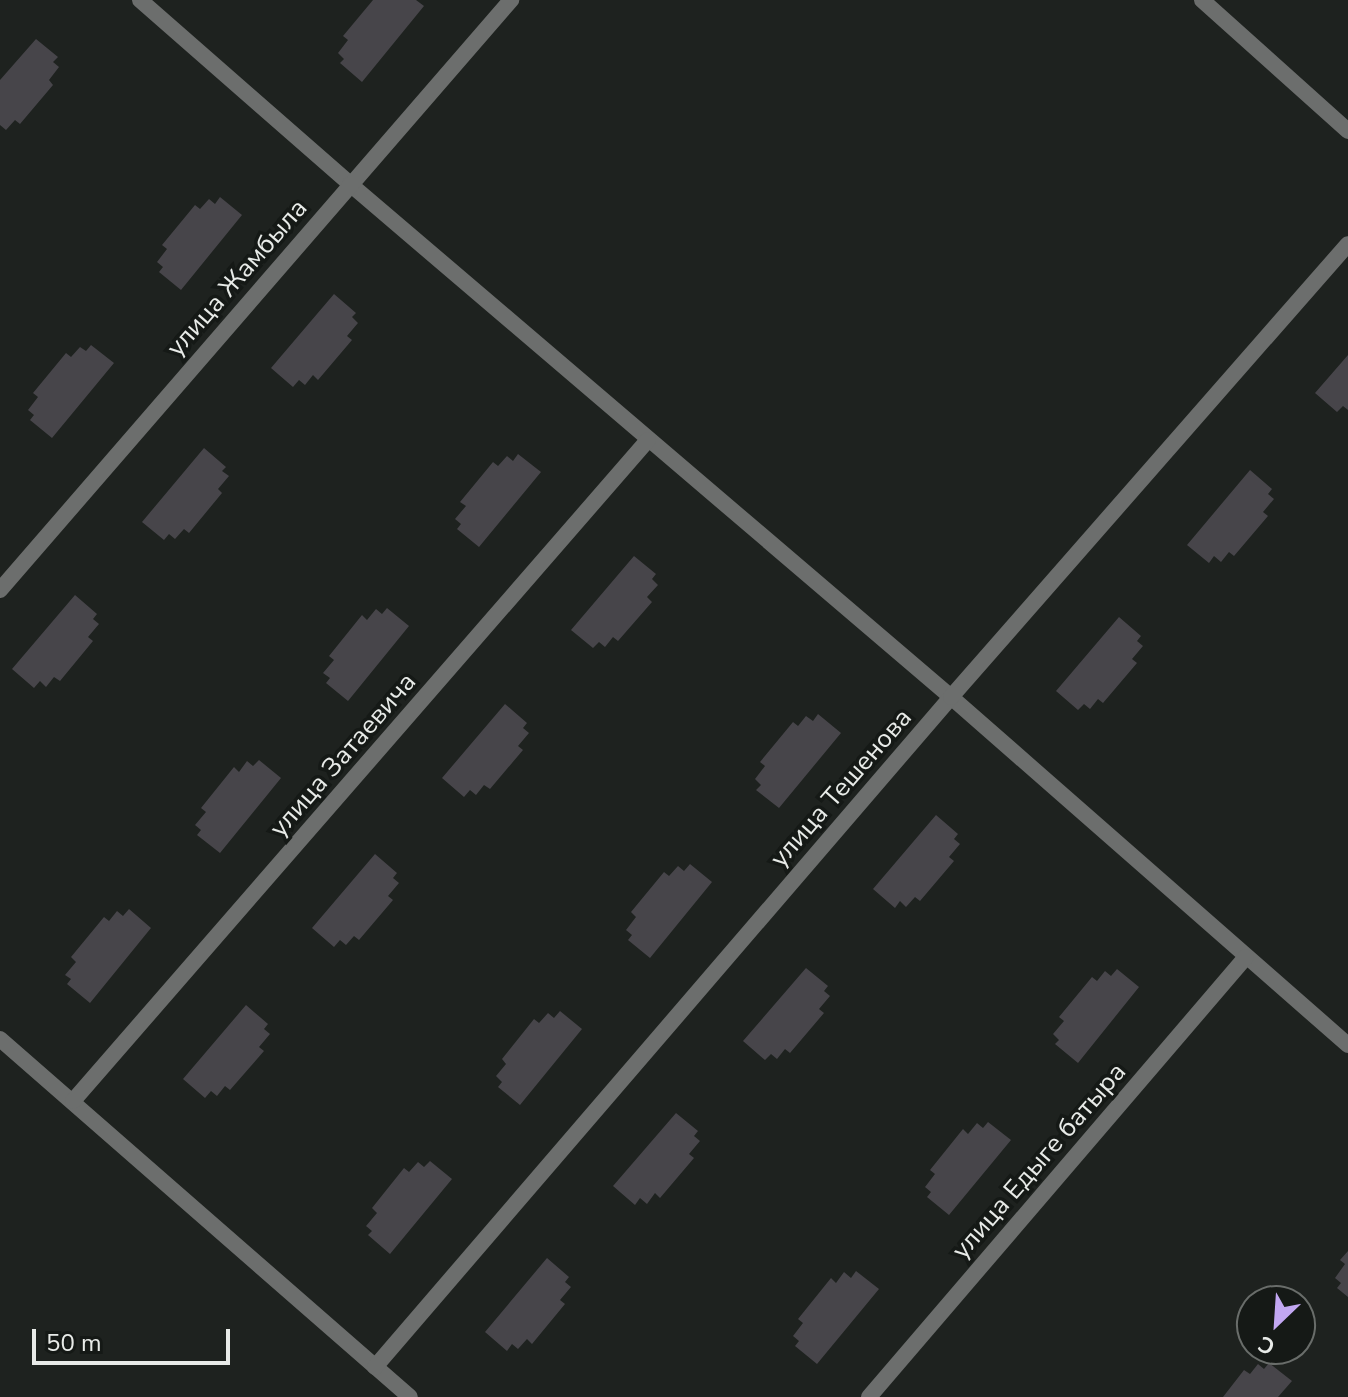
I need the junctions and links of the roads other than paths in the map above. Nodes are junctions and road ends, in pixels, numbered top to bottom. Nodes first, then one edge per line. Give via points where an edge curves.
1 (140, 0) edge
2 (511, 0) edge
3 (1202, 0) edge
4 (1348, 131) edge
5 (350, 184) junction
6 (1348, 244) edge
7 (648, 440) junction
8 (0, 590) edge
9 (951, 697) junction
10 (1246, 957) junction
11 (0, 1039) edge
12 (1348, 1045) edge
13 (73, 1101) junction
14 (375, 1367) junction
15 (410, 1397) edge
16 (869, 1397) edge

1 - 5 street
2 - 5 street, улица Жамбыла
3 - 4 street
5 - 7 street
5 - 8 street, улица Жамбыла
6 - 9 street, улица Тешенова
7 - 9 street
7 - 13 street, улица Затаевича
9 - 10 street
9 - 14 street, улица Тешенова
10 - 12 street
10 - 16 street, улица Едыге батыра
11 - 13 street
13 - 14 street
14 - 15 street

